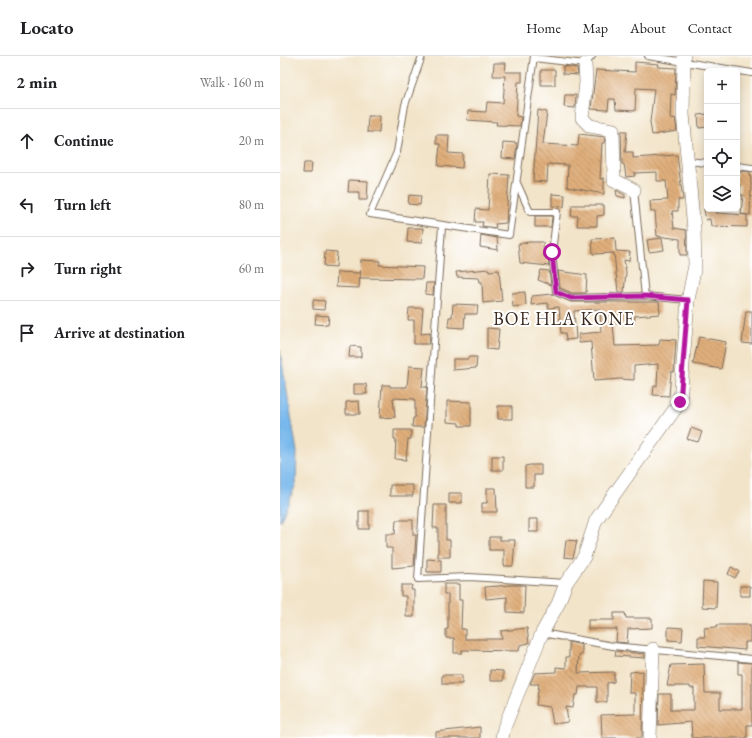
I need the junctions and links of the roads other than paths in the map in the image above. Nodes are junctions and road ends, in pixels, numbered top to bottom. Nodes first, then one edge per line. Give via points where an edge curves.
1 (422, 56) edge
2 (648, 56) edge
3 (534, 57) edge
4 (684, 59) edge
5 (588, 60) edge
6 (752, 73) edge
7 (688, 161) junction
8 (704, 163) edge
9 (740, 166) edge
10 (752, 168) edge
11 (517, 183) junction
12 (634, 190) joint
13 (442, 226) junction
14 (645, 296) junction
15 (688, 300) junction
16 (566, 583) junction
17 (542, 633) junction
18 (653, 649) junction
19 (752, 659) edge
20 (502, 738) edge
21 (650, 738) edge

1 - 13 lane via 405,105 398,152 370,214
2 - 4 lane
3 - 5 lane
3 - 11 lane
4 - 6 lane
4 - 7 street via 683,114
5 - 12 street via 582,118 590,126 613,130 614,180
7 - 8 lane
7 - 15 street via 695,265
9 - 10 lane
11 - 13 lane via 509,235
11 - 14 lane via 530,212 557,212 552,252 556,292 571,298
12 - 14 lane
13 - 16 lane via 418,579 470,577
14 - 15 lane
15 - 16 street via 680,402 596,520 584,557
16 - 17 street
17 - 18 lane via 613,646
17 - 20 street
18 - 19 lane
18 - 21 street

